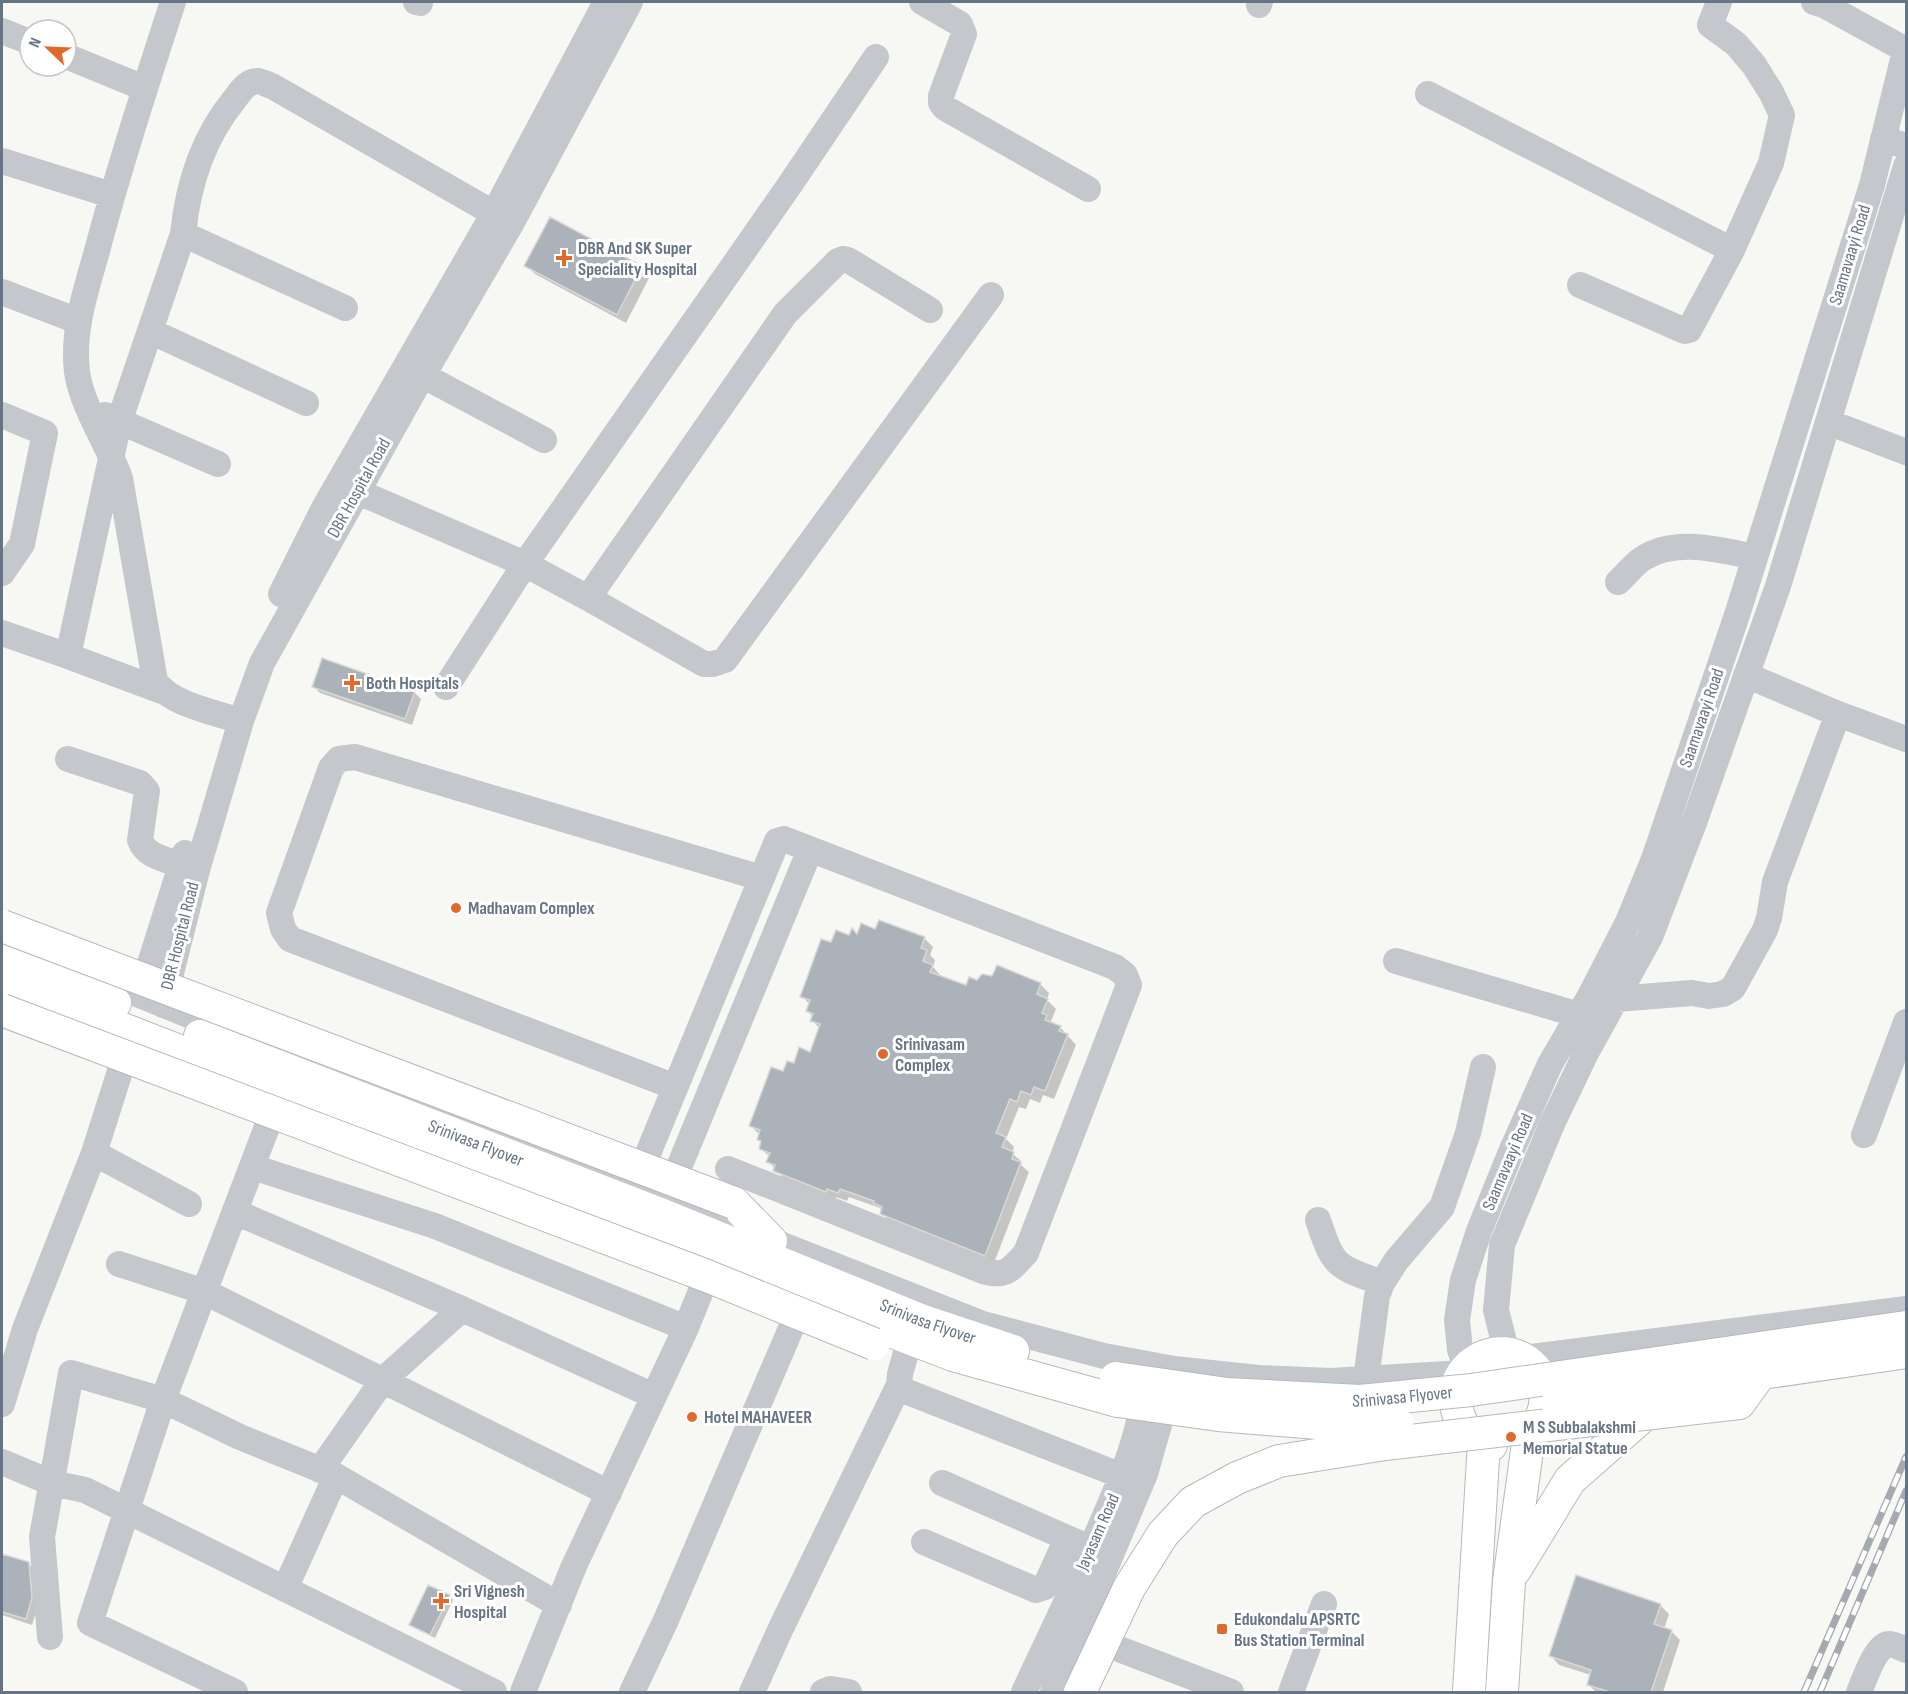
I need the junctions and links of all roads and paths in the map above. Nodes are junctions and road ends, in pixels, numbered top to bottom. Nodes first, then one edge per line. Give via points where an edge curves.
1 (173, 2) edge
2 (606, 2) edge
3 (630, 2) edge
4 (922, 2) edge
5 (1719, 2) edge
6 (1814, 2) edge
7 (2, 31) edge
8 (18, 37) edge
9 (1906, 48) edge
10 (876, 57) dead end
11 (78, 61) edge
12 (144, 88) junction
13 (1428, 94) dead end
14 (1895, 142) edge
15 (2, 162) edge
16 (1906, 166) edge
17 (1088, 189) dead end
18 (111, 195) junction
19 (502, 219) junction
20 (183, 234) junction
21 (1732, 250) junction
22 (1580, 285) dead end
23 (2, 292) edge
24 (991, 295) dead end
25 (345, 308) dead end
26 (930, 310) dead end
27 (78, 321) junction
28 (150, 331) junction
29 (422, 375) junction
30 (306, 403) dead end
31 (89, 408) junction
32 (2, 415) edge
33 (120, 422) junction
34 (1827, 422) junction
35 (544, 440) dead end
36 (1906, 452) edge
37 (111, 454) junction
38 (218, 464) dead end
39 (356, 491) junction
40 (12, 539) edge
41 (1755, 557) junction
42 (525, 564) junction
43 (2, 573) edge
44 (1618, 582) dead end
45 (588, 598) junction
46 (2, 633) edge
47 (68, 656) junction
48 (1746, 675) junction
49 (447, 687) dead end
50 (162, 691) junction
51 (1839, 714) junction
52 (234, 718) junction
53 (1906, 739) edge
54 (68, 759) dead end
55 (810, 850) junction
56 (181, 866) junction
57 (761, 878) junction
58 (2, 926) edge
59 (2, 939) edge
60 (2, 958) edge
61 (1396, 961) dead end
62 (2, 982) edge
63 (717, 984) junction
64 (2, 995) edge
65 (750, 995) junction
66 (1616, 999) junction
67 (151, 1000) junction
68 (2, 1010) edge
69 (1579, 1015) junction
70 (1906, 1022) edge
71 (129, 1043) junction
72 (1483, 1068) dead end
73 (675, 1087) junction
74 (278, 1098) junction
75 (1864, 1136) dead end
76 (94, 1153) junction
77 (253, 1167) junction
78 (728, 1169) dead end
79 (635, 1186) junction
80 (666, 1199) junction
81 (189, 1204) dead end
82 (236, 1212) junction
83 (1318, 1221) dead end
84 (771, 1240) junction
85 (119, 1264) dead end
86 (707, 1276) junction
87 (1382, 1283) junction
88 (205, 1292) junction
89 (1906, 1309) edge
90 (462, 1310) junction
91 (798, 1312) junction
92 (1906, 1327) edge
93 (686, 1328) junction
94 (892, 1345) junction
95 (1906, 1352) edge
96 (1515, 1356) junction
97 (1906, 1365) edge
98 (1159, 1366) junction
99 (1465, 1371) junction
100 (1760, 1374) junction
101 (1366, 1379) junction
102 (383, 1380) junction
103 (899, 1385) junction
104 (654, 1396) junction
105 (163, 1400) junction
106 (2, 1404) edge
107 (1654, 1406) junction
108 (1152, 1417) junction
109 (1534, 1430) junction
110 (1478, 1439) junction
111 (2, 1462) edge
112 (328, 1473) junction
113 (1122, 1476) junction
114 (52, 1483) junction
115 (942, 1483) dead end
116 (609, 1493) junction
117 (127, 1511) junction
118 (1067, 1538) junction
119 (924, 1542) dead end
120 (1091, 1548) junction
121 (1509, 1581) junction
122 (285, 1589) junction
123 (1324, 1604) dead end
124 (559, 1605) junction
125 (50, 1637) dead end
126 (1906, 1650) edge
127 (1294, 1689) edge
128 (235, 1692) edge
129 (494, 1692) edge
130 (523, 1692) edge
131 (632, 1692) edge
132 (752, 1692) edge
133 (823, 1692) edge
134 (849, 1692) edge
135 (1024, 1692) edge
136 (1053, 1692) edge
137 (1080, 1692) edge
138 (1087, 1692) edge
139 (1231, 1692) edge
140 (1469, 1692) edge
141 (1502, 1692) edge
142 (1859, 1692) edge

1 - 12 street
2 - 19 street, DBR Hospital Road
3 - 19 street, DBR Hospital Road
4 - 17 street via 963,28 941,96 945,108
5 - 21 street via 1710,25 1736,44 1754,65 1782,115 1771,163
6 - 9 street
7 - 8 street
9 - 14 street, Saamavaayi Road
10 - 42 street
11 - 12 street
12 - 18 street
13 - 21 street
14 - 41 street, Saamavaayi Road via 1872,185
15 - 18 street
16 - 34 street, Saamavaayi Road
18 - 27 street
19 - 20 street via 260,81 247,84 220,117 199,159 186,201
19 - 29 street, DBR Hospital Road
19 - 52 street, DBR Hospital Road via 324,508 257,643
20 - 25 street
20 - 28 street
21 - 22 street via 1685,332
23 - 27 street
24 - 45 street via 725,660 704,664
26 - 45 street via 848,260 838,261 785,314
27 - 31 street via 78,374
28 - 30 street
28 - 33 street
29 - 35 street
29 - 39 street, DBR Hospital Road
31 - 33 street
31 - 37 street
32 - 40 street via 45,433
33 - 37 street
33 - 38 street
34 - 36 street
34 - 48 street, Saamavaayi Road via 1778,586
37 - 47 street
37 - 50 street via 120,478 155,681
39 - 42 street
39 - 52 street, DBR Hospital Road
40 - 43 street
41 - 44 street via 1689,546 1642,559
41 - 69 street, Saamavaayi Road via 1654,859 1628,922
42 - 45 street
42 - 49 street
46 - 47 street
47 - 50 street
48 - 51 street
48 - 66 street, Saamavaayi Road via 1650,938
50 - 52 street via 172,698
51 - 53 street
51 - 66 street via 1775,882 1765,930 1733,988 1709,996 1692,993
52 - 56 street, DBR Hospital Road
52 - 67 street, DBR Hospital Road via 196,870
54 - 56 street via 144,786 147,791 142,847
55 - 57 street via 777,840
55 - 65 street
55 - 78 street via 1115,967 1129,985 1026,1253 1007,1272 983,1271
56 - 67 street, DBR Hospital Road
57 - 63 street
57 - 73 street via 355,757 339,759 331,768 279,913 290,939
58 - 84 main road, bridge via 734,1203
59 - 67 street
60 - 92 main road, Srinivasa Flyover, bridge via 660,1214 923,1321 1032,1357 1116,1378 1227,1394 1360,1401 1471,1390
61 - 69 street
62 - 100 main road, Srinivasa Flyover, bridge via 942,1351 1118,1401 1218,1415 1354,1426 1430,1420
63 - 65 street
63 - 73 street
64 - 71 street
65 - 80 street
66 - 96 street, Saamavaayi Road via 1552,1124 1502,1245 1496,1310
67 - 79 street
68 - 86 main road, bridge
69 - 99 street, Saamavaayi Road via 1550,1064 1511,1152 1463,1280 1457,1320
70 - 75 street
71 - 74 street
71 - 76 street
72 - 87 street via 1468,1133 1442,1207
73 - 79 street
74 - 77 street
74 - 94 street via 618,1230
76 - 81 street
76 - 106 street via 25,1329
77 - 82 street
77 - 93 street via 435,1226
79 - 80 street
80 - 84 street
82 - 88 street
82 - 90 street
83 - 87 street via 1328,1252 1336,1262
84 - 98 street via 983,1324 1104,1356
85 - 88 street
86 - 91 main road, bridge
86 - 93 street
87 - 101 street
88 - 102 street
88 - 105 street
89 - 96 street
90 - 102 street
90 - 104 street
91 - 94 main road, bridge
91 - 131 street
93 - 104 street
94 - 103 street
94 - 108 street via 1043,1395
95 - 100 main road, Srinivasa Flyover, bridge
96 - 99 main road via 1492,1354 1478,1359
96 - 109 main road via 1534,1367 1545,1387 1546,1410
97 - 107 street
98 - 101 street via 1258,1378
98 - 108 street, Jayasam Road
99 - 101 street
99 - 110 main road via 1455,1393 1456,1412 1459,1421
100 - 137 main road, bridge via 1739,1403 1385,1444 1279,1461 1237,1478 1193,1502 1163,1533 1129,1588
102 - 112 street
102 - 116 street
103 - 113 street via 905,1391
103 - 132 street
104 - 116 street
105 - 112 street
105 - 114 street via 71,1373
105 - 117 street
107 - 109 street
107 - 121 main road via 1570,1480
108 - 110 street via 1244,1432 1357,1439
108 - 113 street, Jayasam Road
108 - 136 street, Jayasam Road via 1145,1474
109 - 110 main road via 1511,1445 1491,1445
109 - 121 main road
110 - 140 main road
111 - 114 street
112 - 122 street
112 - 124 street
113 - 120 street, Jayasam Road
114 - 117 street via 85,1490
114 - 125 street via 42,1537
115 - 118 street
116 - 124 street
117 - 122 street
117 - 128 street via 90,1623
118 - 119 street via 1044,1587 1036,1590
118 - 120 street
120 - 135 street, Jayasam Road
121 - 141 main road
122 - 129 street
123 - 127 street
124 - 130 street
126 - 142 street via 1889,1644 1882,1646
133 - 134 street
138 - 139 street via 1106,1644

